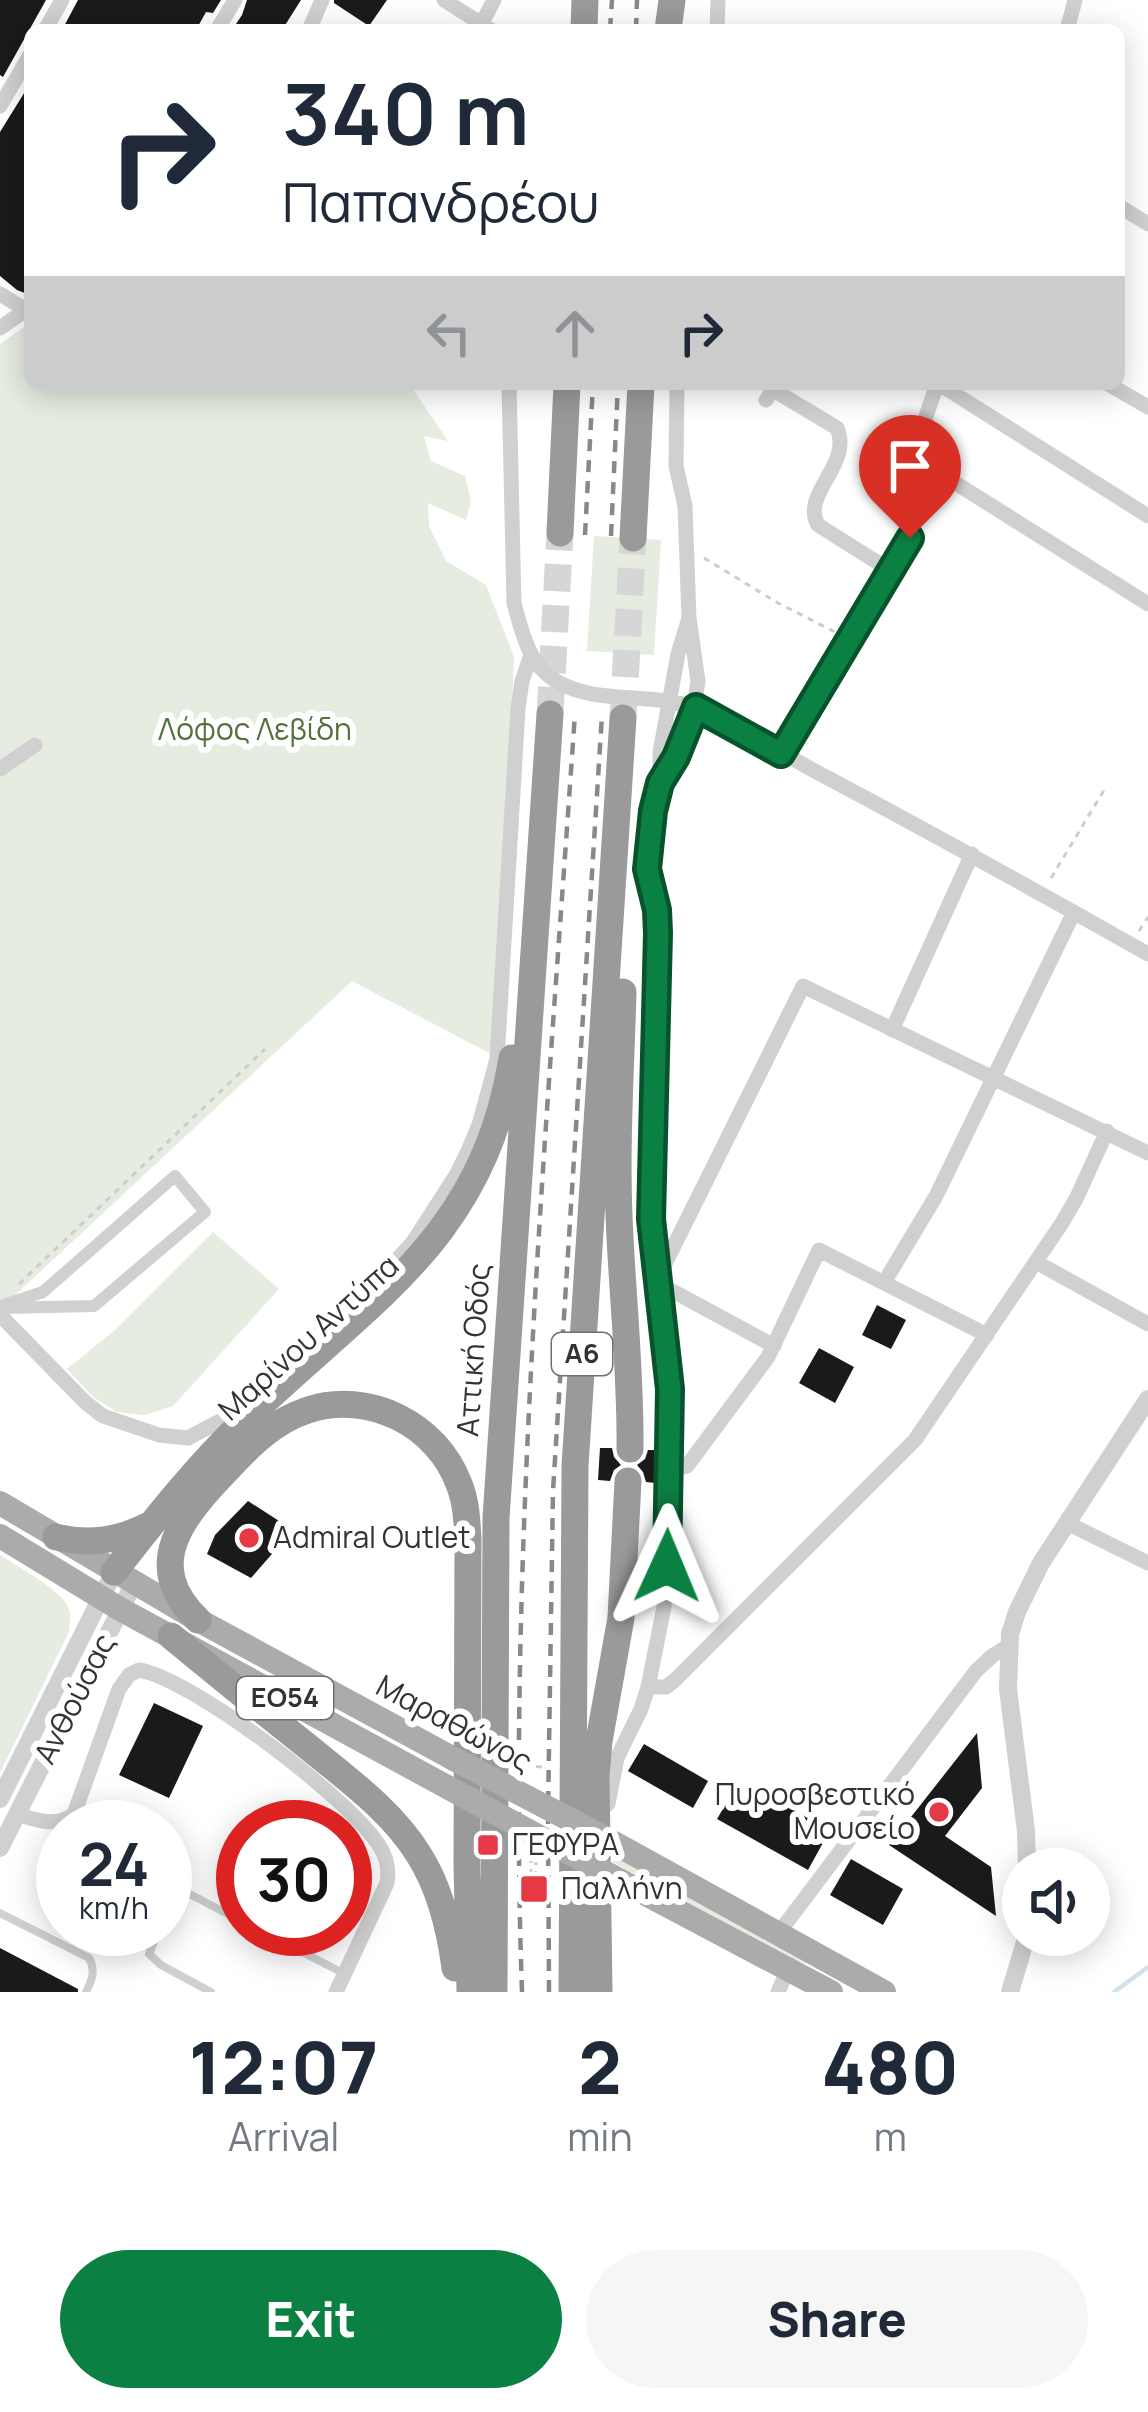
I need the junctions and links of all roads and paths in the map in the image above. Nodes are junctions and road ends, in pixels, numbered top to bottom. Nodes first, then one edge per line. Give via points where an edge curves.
1 (443, 0) edge
2 (484, 24) edge
3 (24, 65) edge
4 (0, 106) edge
5 (509, 390) edge
6 (567, 390) edge
7 (640, 390) edge
8 (677, 390) edge
9 (937, 390) edge
10 (948, 390) edge
11 (1118, 390) edge
12 (766, 400) dead end
13 (1148, 407) edge
14 (922, 462) junction
15 (1148, 516) edge
16 (560, 533) tunnel mouth
17 (633, 538) tunnel mouth
18 (688, 546) junction
19 (891, 571) junction
20 (1148, 604) edge
21 (689, 618) junction
22 (849, 639) junction
23 (531, 656) junction
24 (670, 702) junction
25 (696, 707) junction
26 (550, 714) tunnel mouth
27 (35, 745) dead end
28 (781, 754) junction
29 (0, 769) edge
30 (660, 783) junction
31 (1106, 787) dead end
32 (971, 854) junction
33 (541, 857) junction
34 (1042, 894) junction
35 (1074, 912) junction
36 (1148, 954) edge
37 (892, 1030) junction
38 (265, 1049) dead end
39 (993, 1081) junction
40 (1107, 1131) junction
41 (1148, 1153) edge
42 (1036, 1262) junction
43 (885, 1281) junction
44 (656, 1282) junction
45 (16, 1286) dead end
46 (0, 1310) edge
47 (1148, 1324) edge
48 (987, 1335) junction
49 (775, 1346) junction
50 (1148, 1399) edge
51 (630, 1449) dead end
52 (669, 1471) junction
53 (628, 1481) dead end
54 (0, 1503) edge
55 (1067, 1523) junction
56 (151, 1524) junction
57 (0, 1536) edge
58 (56, 1537) junction
59 (1148, 1563) edge
60 (117, 1590) junction
61 (198, 1620) junction
62 (170, 1636) junction
63 (1008, 1646) junction
64 (648, 1687) junction
65 (524, 1766) dead end
66 (544, 1767) dead end
67 (0, 1799) edge
68 (16, 1814) junction
69 (605, 1838) junction
70 (0, 1848) edge
71 (1026, 1848) edge
72 (0, 1913) edge
73 (778, 1934) junction
74 (151, 1956) edge
75 (309, 1956) edge
76 (1021, 1956) edge
77 (1026, 1956) edge
78 (344, 1974) junction
79 (783, 1981) edge
80 (86, 1992) edge
81 (211, 1992) edge
82 (336, 1992) edge
83 (458, 1992) edge
84 (470, 1992) edge
85 (494, 1992) edge
86 (572, 1992) edge
87 (599, 1992) edge
88 (831, 1992) edge
89 (884, 1992) edge
90 (1010, 1992) edge
91 (1024, 1992) edge

1 - 2 street
3 - 4 street
5 - 23 street via 514,603
6 - 16 highway
7 - 17 highway
8 - 18 street via 676,466
9 - 14 street via 923,425
10 - 15 street
11 - 13 street
12 - 19 street via 777,392 837,428 840,453 813,516
14 - 19 street via 910,538
14 - 20 street
18 - 21 street
18 - 22 path
19 - 22 street
21 - 24 street
21 - 25 street
22 - 28 street
23 - 24 street via 554,680 580,690
23 - 46 street, Μαρίνου Αντύπα via 518,709 497,1059 468,1151 413,1242 224,1419 188,1438 103,1416
24 - 25 street
24 - 30 street
25 - 28 street
25 - 30 street
26 - 33 highway, Αττική Οδός / Α6
27 - 29 street
28 - 32 street
30 - 44 street via 647,869 658,933
31 - 34 path
32 - 34 street
32 - 37 street
33 - 56 highway via 507,1087 471,1187 411,1268 242,1423
33 - 85 highway, Αττική Οδός / Α6 via 496,1518
34 - 35 street
35 - 36 street
35 - 39 street
37 - 39 street
37 - 44 street via 803,986
38 - 45 path
39 - 40 street
39 - 43 street
40 - 41 street
40 - 42 street
42 - 47 street
42 - 48 street
43 - 48 street
43 - 49 street via 819,1250
44 - 49 street
44 - 52 street via 670,1389
46 - 46 street via 94,1306 206,1212 175,1176 43,1292
48 - 64 street via 899,1457 675,1680
49 - 52 street via 687,1466
50 - 55 street
51 - 86 highway, Α6 via 618,1138 628,855 623,718 575,1466
52 - 64 street via 664,1607
53 - 87 highway via 621,1618 596,1776
54 - 58 main road, Μαραθώνος / ΕΟ54
55 - 59 street
55 - 63 street via 1030,1582
56 - 58 highway via 105,1540
56 - 60 highway
57 - 60 main road, Μαραθώνος / ΕΟ54
58 - 60 main road, Μαραθώνος / ΕΟ54
60 - 61 main road, Μαραθώνος / ΕΟ54
60 - 62 main road, Μαραθώνος / ΕΟ54
60 - 67 street, Ανθούσας
60 - 68 street, Ανθούσας
61 - 69 main road, Μαραθώνος / ΕΟ54, bridge
61 - 84 highway via 176,1588 176,1534 269,1430 314,1408 362,1405 412,1425 442,1453 460,1485 468,1539
62 - 79 main road, Μαραθώνος / ΕΟ54, bridge via 621,1882
62 - 83 highway via 405,1834 436,1890
63 - 71 street
63 - 73 street via 976,1671
64 - 69 street via 617,1758
65 - 66 path
68 - 70 street, Ανθούσας
68 - 78 street, Ανθούσας via 52,1822 74,1814 119,1689 139,1670 165,1678 310,1777 383,1850 387,1883
69 - 73 main road, Μαραθώνος / ΕΟ54
72 - 80 lane via 89,1958
73 - 89 main road, Μαραθώνος / ΕΟ54
74 - 81 lane
75 - 78 lane
76 - 90 street
77 - 91 street
78 - 82 street, Ανθούσας
79 - 88 main road, Μαραθώνος / ΕΟ54

